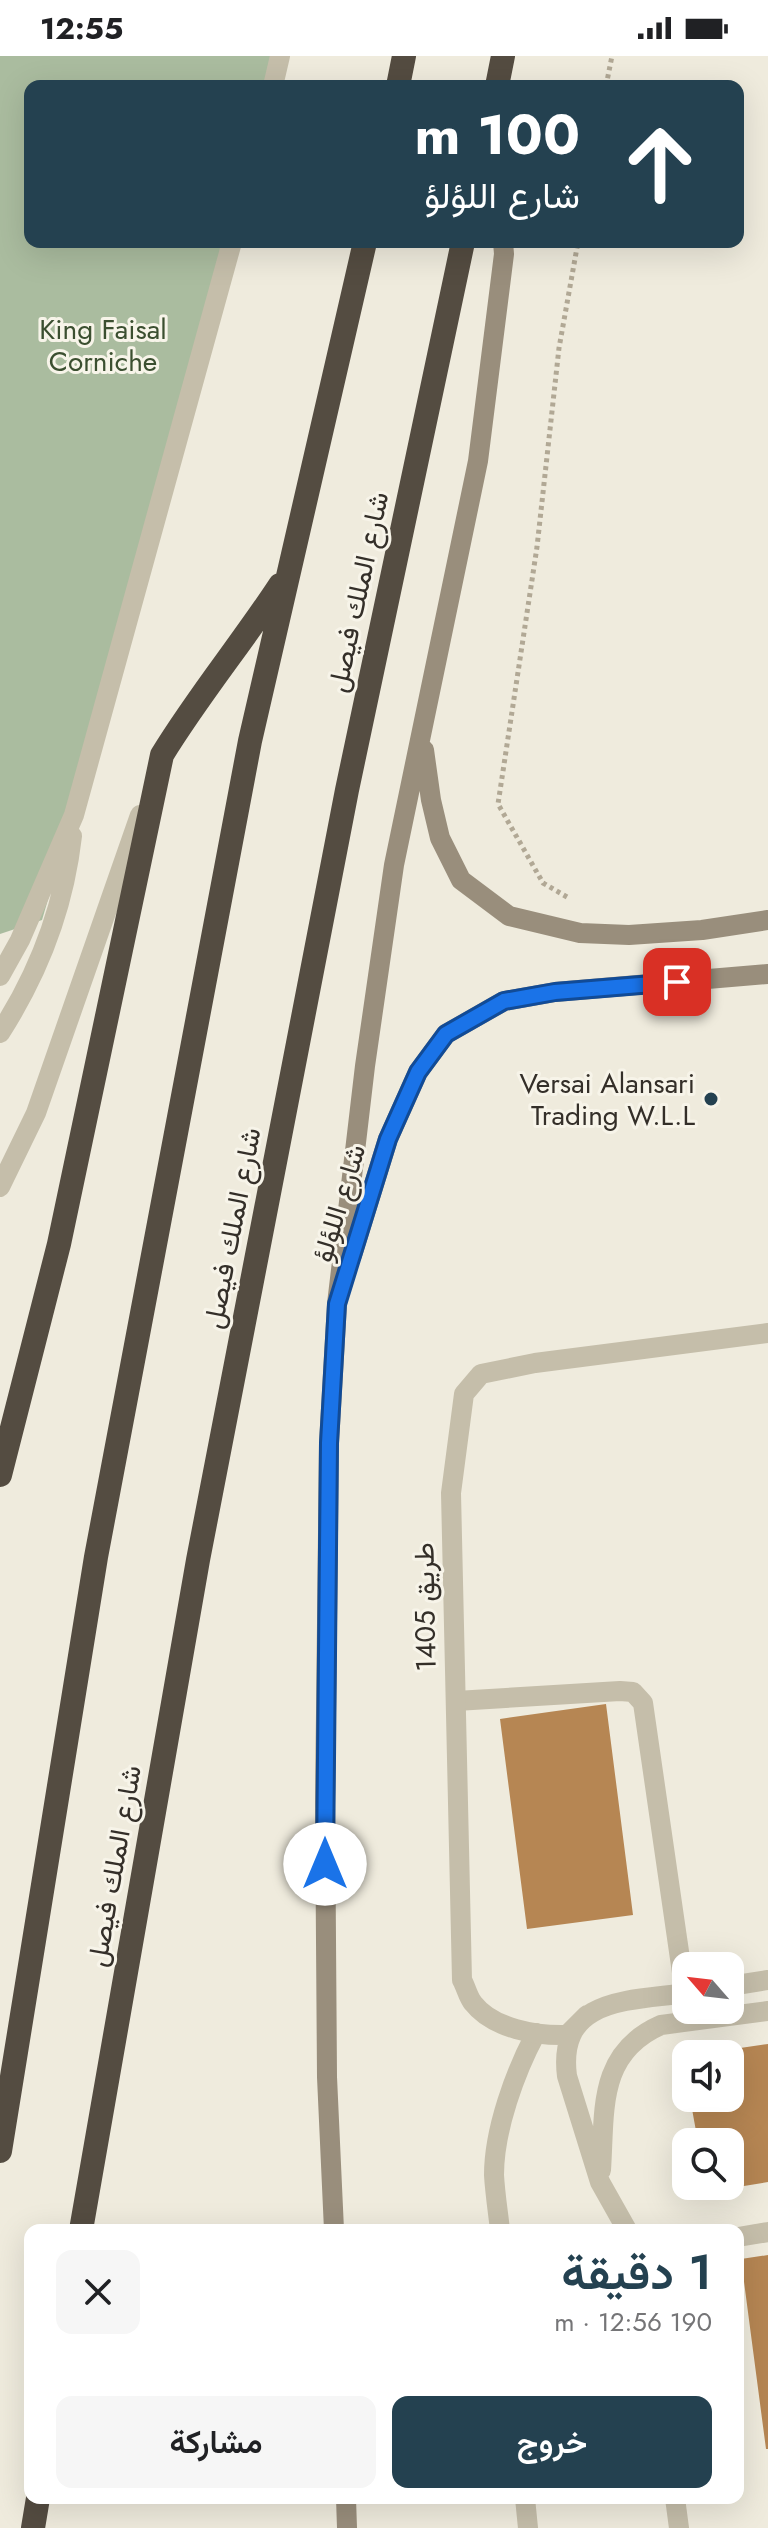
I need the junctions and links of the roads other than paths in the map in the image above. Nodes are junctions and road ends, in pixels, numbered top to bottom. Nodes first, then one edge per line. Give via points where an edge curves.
1 (280, 56) edge
2 (404, 56) edge
3 (503, 56) edge
4 (274, 80) edge
5 (399, 80) edge
6 (498, 80) edge
7 (230, 248) edge
8 (364, 248) edge
9 (462, 248) edge
10 (504, 248) edge
11 (290, 570) junction
12 (422, 734) junction
13 (162, 755) junction
14 (74, 815) junction
15 (768, 920) edge
16 (768, 974) edge
17 (0, 976) edge
18 (0, 1033) edge
19 (0, 1187) edge
20 (337, 1304) junction
21 (768, 1333) edge
22 (0, 1475) edge
23 (456, 1701) junction
24 (679, 1952) edge
25 (768, 1980) edge
26 (744, 1984) edge
27 (672, 1995) edge
28 (768, 2011) edge
29 (587, 2015) junction
30 (536, 2033) junction
31 (0, 2151) edge
32 (600, 2182) junction
33 (82, 2224) edge
34 (334, 2224) edge
35 (499, 2224) edge
36 (624, 2224) edge
37 (768, 2232) edge
38 (744, 2236) edge
39 (37, 2504) edge
40 (346, 2504) edge
41 (526, 2504) edge
42 (676, 2504) edge
43 (33, 2528) edge
44 (347, 2528) edge
45 (528, 2528) edge
46 (679, 2528) edge

1 - 4 street
2 - 5 highway
3 - 6 highway
7 - 14 street
8 - 11 highway
9 - 33 highway, شارع الملك فيصل via 347,790 198,1560
10 - 12 main road via 478,461
11 - 13 highway
11 - 31 highway via 250,741 96,1557
12 - 15 main road via 440,838 461,880 509,916 580,933 629,935
12 - 20 main road via 389,896
13 - 19 street via 36,1113
13 - 22 highway via 59,1244
14 - 17 street
14 - 18 street via 69,865 45,945 24,997
16 - 20 main road, شارع اللؤلؤ via 504,1001 446,1034 418,1072 388,1139
20 - 34 main road via 329,1443 325,1803
21 - 23 street, طريق 1405 via 535,1363 481,1374 472,1384 464,1394 451,1493
23 - 24 street via 620,1691 633,1692 643,1703
23 - 30 street, طريق 1405 via 462,1980 474,2004 496,2021
25 - 26 street
27 - 29 street, طريق 1405 via 601,2006
28 - 32 street via 661,2025 631,2043 615,2064 607,2089
29 - 30 street, طريق 1405 via 567,2035
29 - 32 street via 568,2042 565,2058
30 - 35 street via 519,2065 501,2130 494,2172
32 - 36 street
37 - 38 street
39 - 43 highway
40 - 44 main road
41 - 45 street
42 - 46 street

